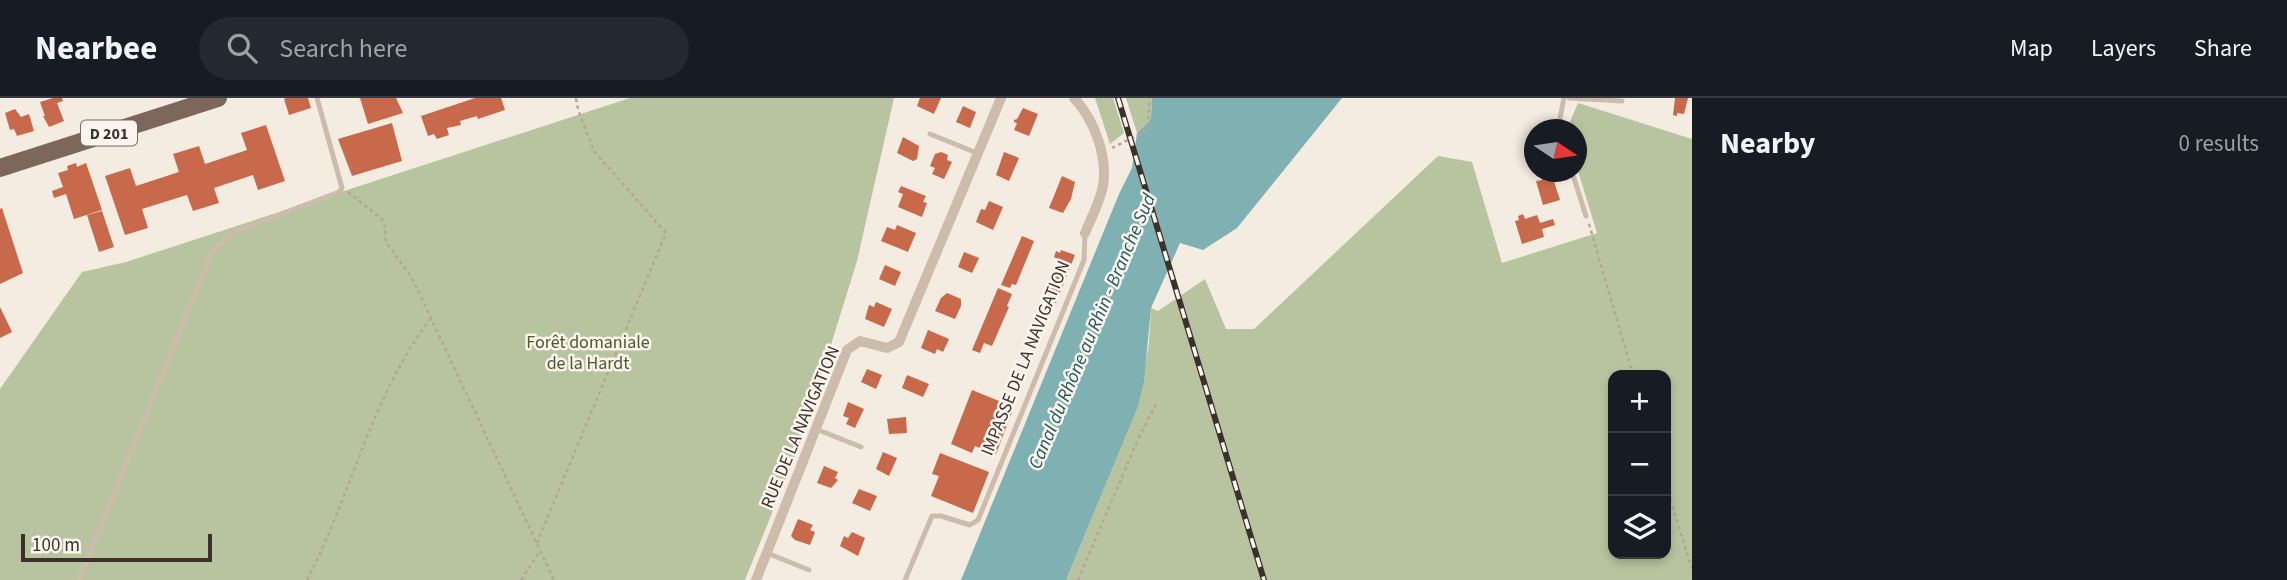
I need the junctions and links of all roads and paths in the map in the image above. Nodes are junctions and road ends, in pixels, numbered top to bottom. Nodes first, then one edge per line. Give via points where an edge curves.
1 (218, 98) edge
2 (317, 98) edge
3 (576, 98) edge
4 (1001, 98) edge
5 (1073, 98) edge
6 (1150, 98) edge
7 (1566, 98) edge
8 (1622, 101) dead end
9 (1560, 119) edge
10 (930, 134) dead end
11 (1101, 151) junction
12 (977, 153) junction
13 (0, 169) edge
14 (1575, 182) edge
15 (342, 188) junction
16 (1586, 216) joint
17 (1085, 233) joint
18 (431, 318) junction
19 (1632, 370) edge
20 (1157, 402) dead end
21 (816, 429) junction
22 (861, 447) dead end
23 (1669, 496) edge
24 (537, 543) junction
25 (540, 551) junction
26 (767, 553) junction
27 (1692, 569) edge
28 (809, 570) dead end
29 (79, 580) edge
30 (307, 580) edge
31 (521, 580) edge
32 (554, 580) edge
33 (756, 580) edge
34 (905, 580) edge
35 (1078, 580) edge

1 - 13 main road, D 201
2 - 15 lane
3 - 24 path via 593,150 667,233
4 - 12 street, RUE DE LA NAVIGATION
5 - 11 street, IMPASSE DE LA NAVIGATION via 1083,108
6 - 11 path via 1144,132
7 - 8 lane
7 - 9 lane
10 - 12 lane
11 - 17 street, IMPASSE DE LA NAVIGATION via 1103,189
12 - 21 street, RUE DE LA NAVIGATION via 899,342 887,348 860,341 847,350
14 - 16 lane
15 - 18 path via 384,221 386,242 412,278
15 - 29 lane via 234,232 212,252
16 - 19 path
17 - 34 lane, IMPASSE DE LA NAVIGATION via 1084,260 978,520 970,525 932,516
18 - 24 path
18 - 30 path via 399,367
20 - 35 path
21 - 22 lane
21 - 26 street, RUE DE LA NAVIGATION
23 - 27 path
24 - 25 path
25 - 31 path
25 - 32 path
26 - 28 lane
26 - 33 street, RUE DE LA NAVIGATION

